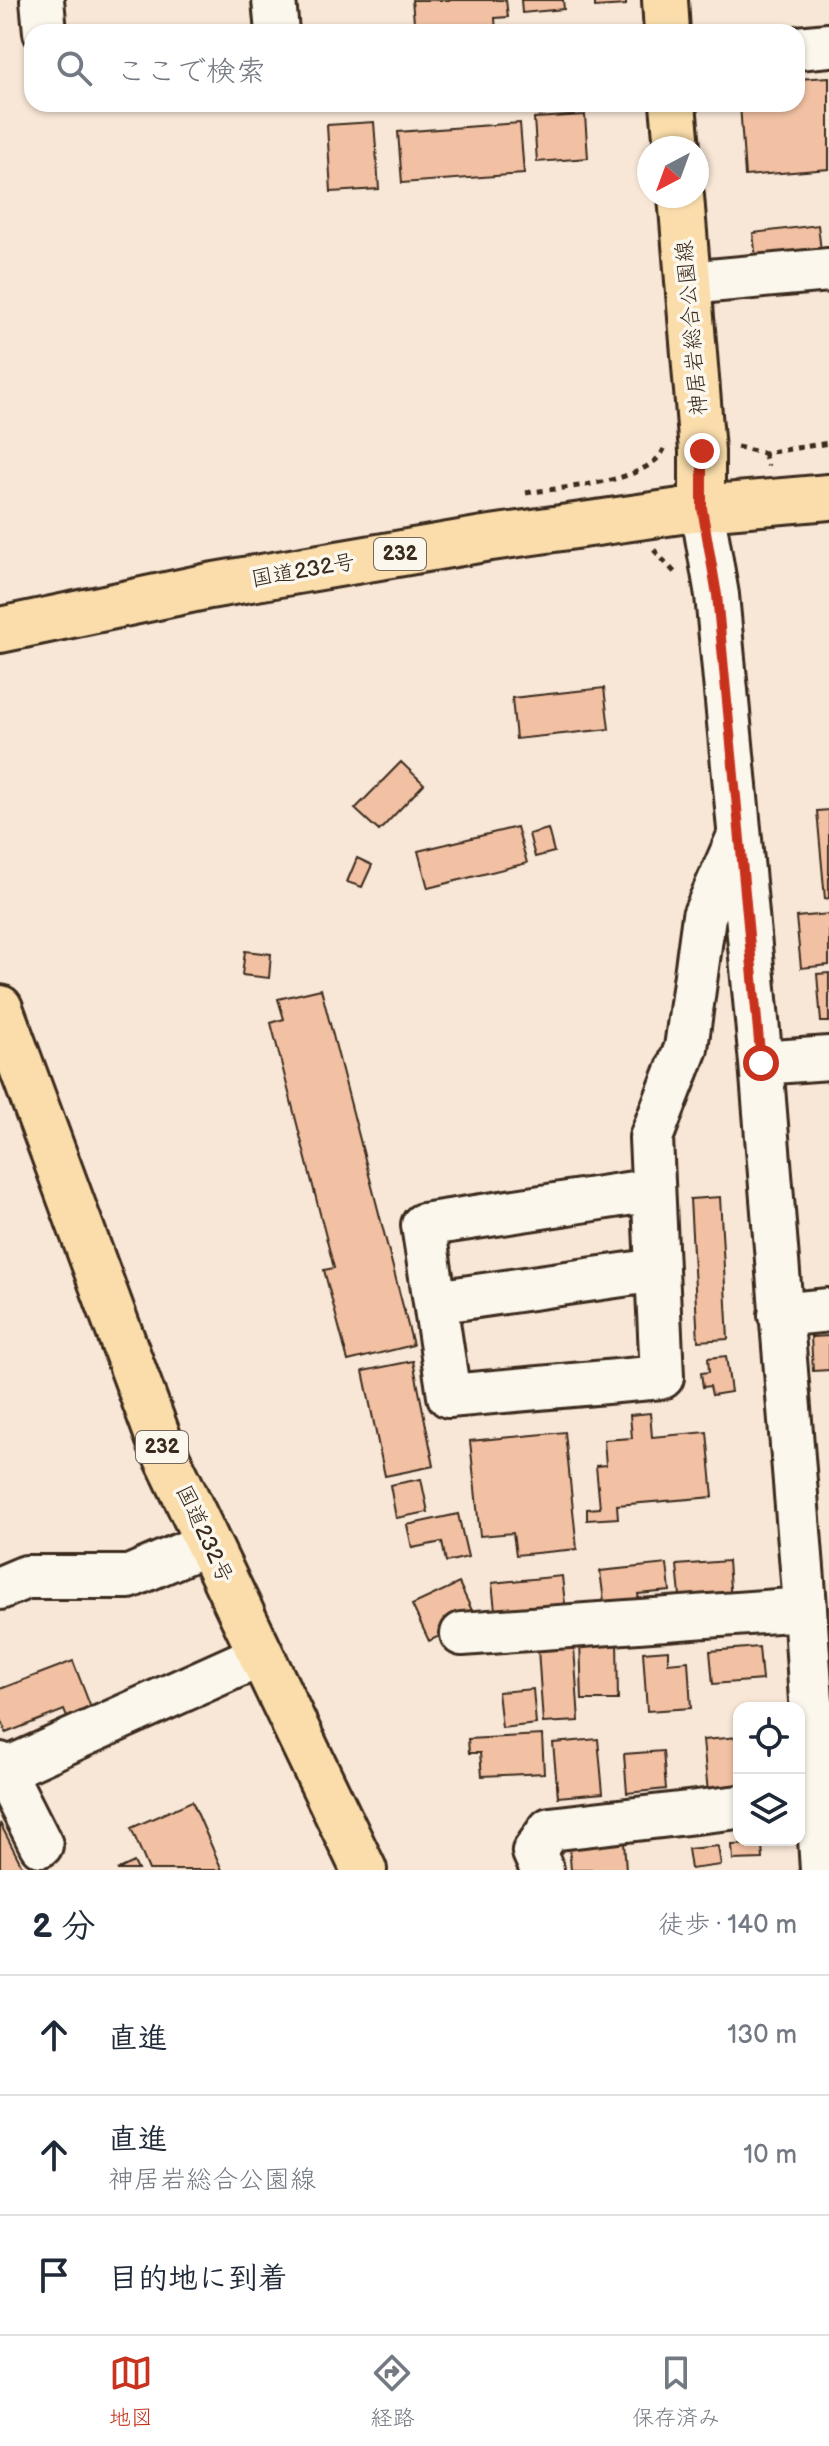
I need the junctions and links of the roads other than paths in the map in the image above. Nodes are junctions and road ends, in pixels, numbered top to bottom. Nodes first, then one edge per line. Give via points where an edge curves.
1 (42, 0) edge
2 (274, 0) edge
3 (665, 0) edge
4 (44, 24) edge
5 (276, 24) edge
6 (666, 24) edge
7 (829, 45) edge
8 (805, 47) edge
9 (674, 112) edge
10 (676, 136) edge
11 (682, 208) edge
12 (829, 270) edge
13 (688, 283) junction
14 (829, 471) edge
15 (829, 497) edge
16 (702, 508) junction
17 (0, 630) edge
18 (740, 833) junction
19 (0, 1008) edge
20 (829, 1058) edge
21 (761, 1063) junction
22 (653, 1190) junction
23 (657, 1270) junction
24 (435, 1302) junction
25 (829, 1310) edge
26 (780, 1315) junction
27 (208, 1543) junction
28 (9, 1573) edge
29 (812, 1598) edge
30 (462, 1634) dead end
31 (261, 1655) junction
32 (2, 1768) edge
33 (807, 1800) edge
34 (733, 1808) edge
35 (41, 1845) dead end
36 (364, 1870) edge
37 (542, 1870) edge
38 (822, 1870) edge

1 - 4 street
2 - 5 street
3 - 6 main road
7 - 8 street
9 - 10 main road
11 - 13 main road, 神居岩総合公園線
12 - 13 street
13 - 16 main road, 神居岩総合公園線 via 676,451
14 - 16 main road, 国道232号 / 232 via 772,480
15 - 16 main road, 国道232号 / 232
16 - 17 main road, 国道232号 / 232 via 209,586
16 - 18 street via 717,595
18 - 21 street
18 - 22 street via 704,916 686,1048 651,1138
19 - 27 main road, 国道232号 / 232 via 161,1445
20 - 21 street
21 - 26 street
22 - 23 street
22 - 24 street via 423,1225
23 - 24 street
23 - 24 street via 662,1377 449,1396
25 - 26 street
26 - 29 street
27 - 28 street via 129,1577
27 - 31 main road, 国道232号 / 232
29 - 30 street
29 - 33 street
31 - 32 street
31 - 36 main road, 国道232号 / 232
32 - 35 street
33 - 38 street
34 - 37 street via 550,1829 534,1852

